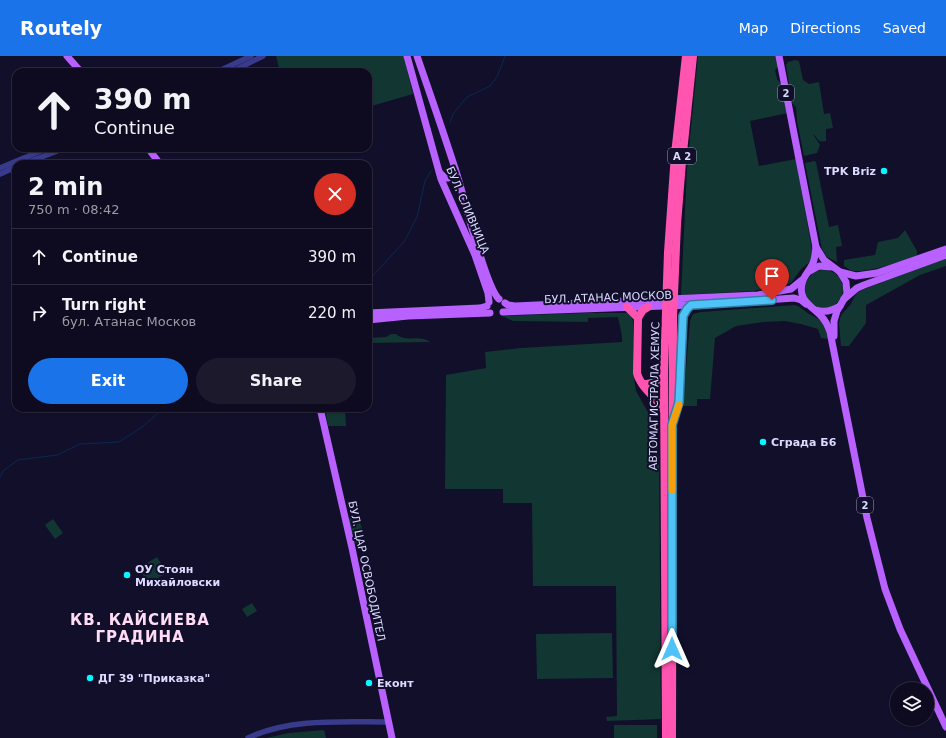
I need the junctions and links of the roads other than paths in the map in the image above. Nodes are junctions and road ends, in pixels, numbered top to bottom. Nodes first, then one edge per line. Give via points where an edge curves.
1 (67, 56) edge
2 (251, 56) edge
3 (263, 56) edge
4 (408, 56) edge
5 (417, 56) edge
6 (686, 56) edge
7 (693, 56) edge
8 (779, 56) edge
9 (78, 68) edge
10 (226, 68) edge
11 (239, 68) edge
12 (38, 152) edge
13 (54, 152) edge
14 (19, 160) edge
15 (34, 160) edge
16 (12, 163) edge
17 (0, 168) edge
18 (12, 169) edge
19 (438, 169) junction
20 (455, 169) junction
21 (0, 174) edge
22 (445, 189) junction
23 (462, 191) junction
24 (816, 247) junction
25 (946, 249) edge
26 (946, 255) edge
27 (832, 267) junction
28 (840, 272) junction
29 (806, 275) junction
30 (670, 286) junction
31 (844, 299) junction
32 (502, 301) junction
33 (488, 304) junction
34 (691, 305) junction
35 (840, 306) junction
36 (648, 307) junction
37 (810, 307) junction
38 (627, 308) junction
39 (504, 312) junction
40 (372, 313) edge
41 (490, 313) junction
42 (669, 317) junction
43 (638, 318) junction
44 (372, 320) edge
45 (834, 343) junction
46 (664, 372) junction
47 (643, 384) junction
48 (663, 410) junction
49 (321, 412) edge
50 (672, 425) junction
51 (388, 722) junction
52 (946, 727) edge
53 (248, 738) edge
54 (392, 738) edge
55 (666, 738) edge
56 (672, 738) edge

1 - 9 main road
2 - 10 street
3 - 11 street
4 - 19 main road, БУЛ. СЛИВНИЦА
5 - 20 main road, БУЛ. СЛИВНИЦА
6 - 30 highway, АВТОМАГИСТРАЛА ХЕМУС / A 2 via 675,154
7 - 30 highway, АВТОМАГИСТРАЛА ХЕМУС / A 2
8 - 24 main road, 2
12 - 14 street
13 - 15 street
16 - 17 street
18 - 21 street
19 - 20 main road via 445,178 454,174
19 - 22 main road, БУЛ. СЛИВНИЦА
20 - 23 main road, БУЛ. СЛИВНИЦА
22 - 23 main road via 448,184 454,182
22 - 33 main road, БУЛ. СЛИВНИЦА via 475,255 488,293
23 - 32 main road, БУЛ. СЛИВНИЦА via 493,292
24 - 27 main road, 2
24 - 29 main road, 2 via 814,262
25 - 28 main road via 877,273 856,276
26 - 31 main road via 857,288
27 - 28 main road, 2
27 - 29 main road via 819,266
28 - 31 main road, 2 via 847,288
29 - 32 main road, БУЛ. АТАНАС МОСКОВ via 791,289 758,295 515,306
29 - 37 main road, 2 via 801,285 801,293
30 - 42 highway, АВТОМАГИСТРАЛА ХЕМУС / A 2
31 - 35 main road, 2
32 - 33 main road
32 - 39 main road via 506,307
33 - 40 main road via 480,308
33 - 41 main road, БУЛ. СЛИВНИЦА via 487,310
34 - 36 main road, БУЛ. АТАНАС МОСКОВ
34 - 37 main road, БУЛ. АТАНАС МОСКОВ via 794,298
34 - 50 highway via 683,316 679,402
35 - 37 main road via 822,312
35 - 45 main road, 2 via 834,321
36 - 38 main road, БУЛ. АТАНАС МОСКОВ
36 - 43 highway
37 - 45 main road, 2 via 825,320
38 - 39 main road, БУЛ. АТАНАС МОСКОВ
38 - 43 highway
39 - 41 main road, БУЛ. АТАНАС МОСКОВ
41 - 44 main road
42 - 46 highway, АВТОМАГИСТРАЛА ХЕМУС / A 2
42 - 50 highway, АВТОМАГИСТРАЛА ХЕМУС / A 2
43 - 47 highway via 637,373
45 - 52 main road, 2 via 867,518 885,589 900,629
46 - 47 highway via 651,384
46 - 48 highway, АВТОМАГИСТРАЛА ХЕМУС / A 2
47 - 48 highway
48 - 55 highway, АВТОМАГИСТРАЛА ХЕМУС / A 2
49 - 51 main road, БУЛ. ЦАР ОСВОБОДИТЕЛ
50 - 56 highway, АВТОМАГИСТРАЛА ХЕМУС / A 2
51 - 53 street via 287,726
51 - 54 main road, БУЛ. ЦАР ОСВОБОДИТЕЛ

